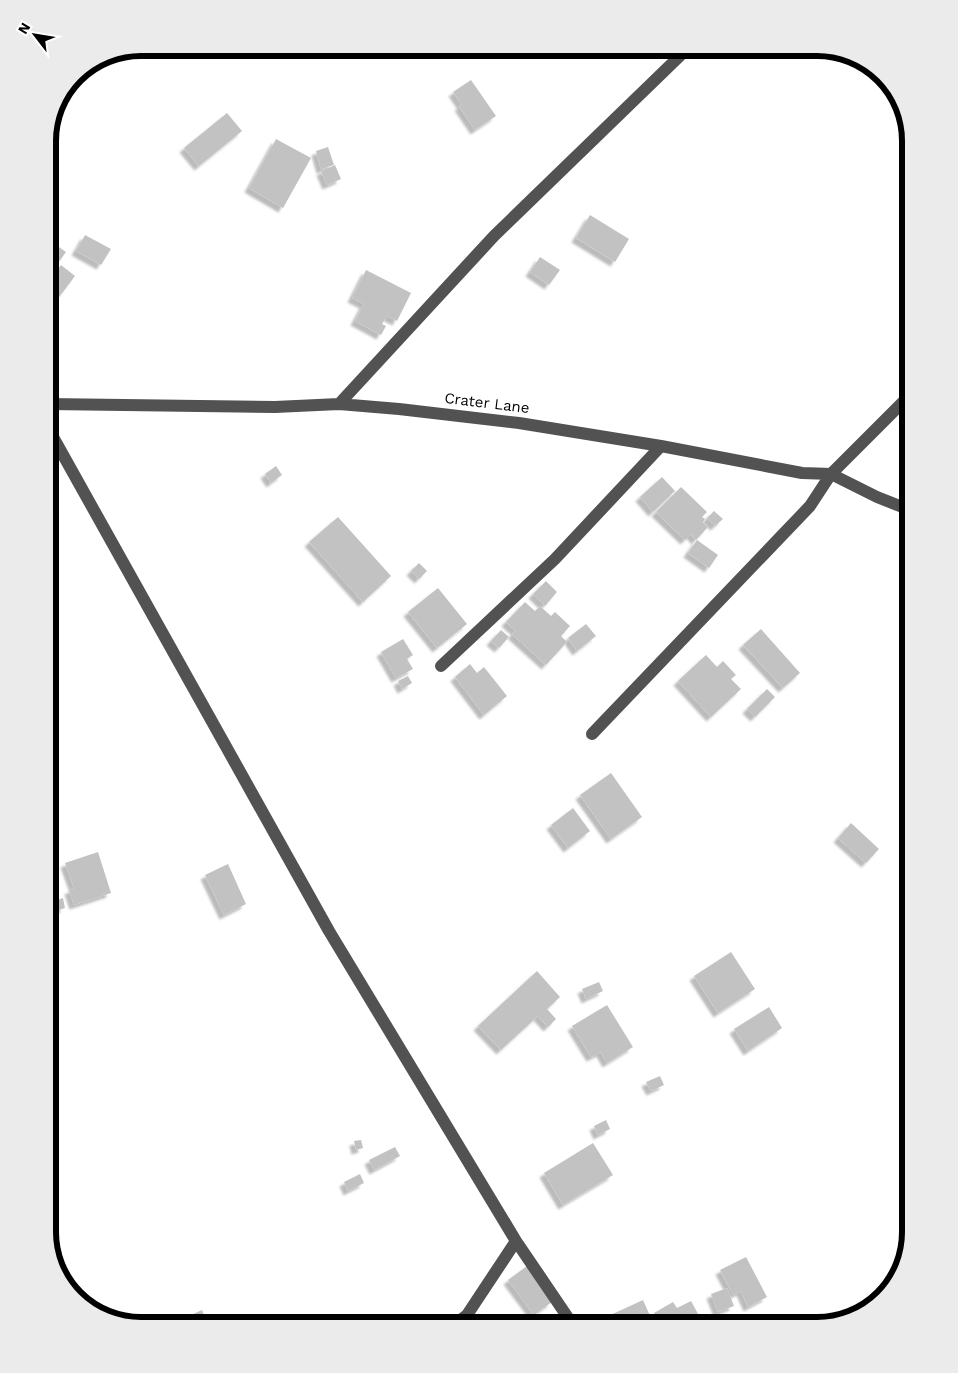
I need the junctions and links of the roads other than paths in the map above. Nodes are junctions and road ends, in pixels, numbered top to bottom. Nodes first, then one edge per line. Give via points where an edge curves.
1 (680, 56) edge
2 (902, 403) edge
3 (56, 404) edge
4 (340, 404) junction
5 (56, 442) edge
6 (661, 446) junction
7 (831, 474) junction
8 (902, 507) edge
9 (441, 666) dead end
10 (592, 734) dead end
11 (516, 1241) junction
12 (464, 1317) edge
13 (568, 1317) edge

1 - 4 street via 494,236
2 - 7 street
3 - 4 street, Crater Lane via 275,408
4 - 6 street, Crater Lane via 519,423
5 - 11 street via 329,932
6 - 7 street, Crater Lane via 802,473
6 - 9 street via 556,558
7 - 8 street, Crater Lane
7 - 10 street via 810,506
11 - 12 street
11 - 13 street

